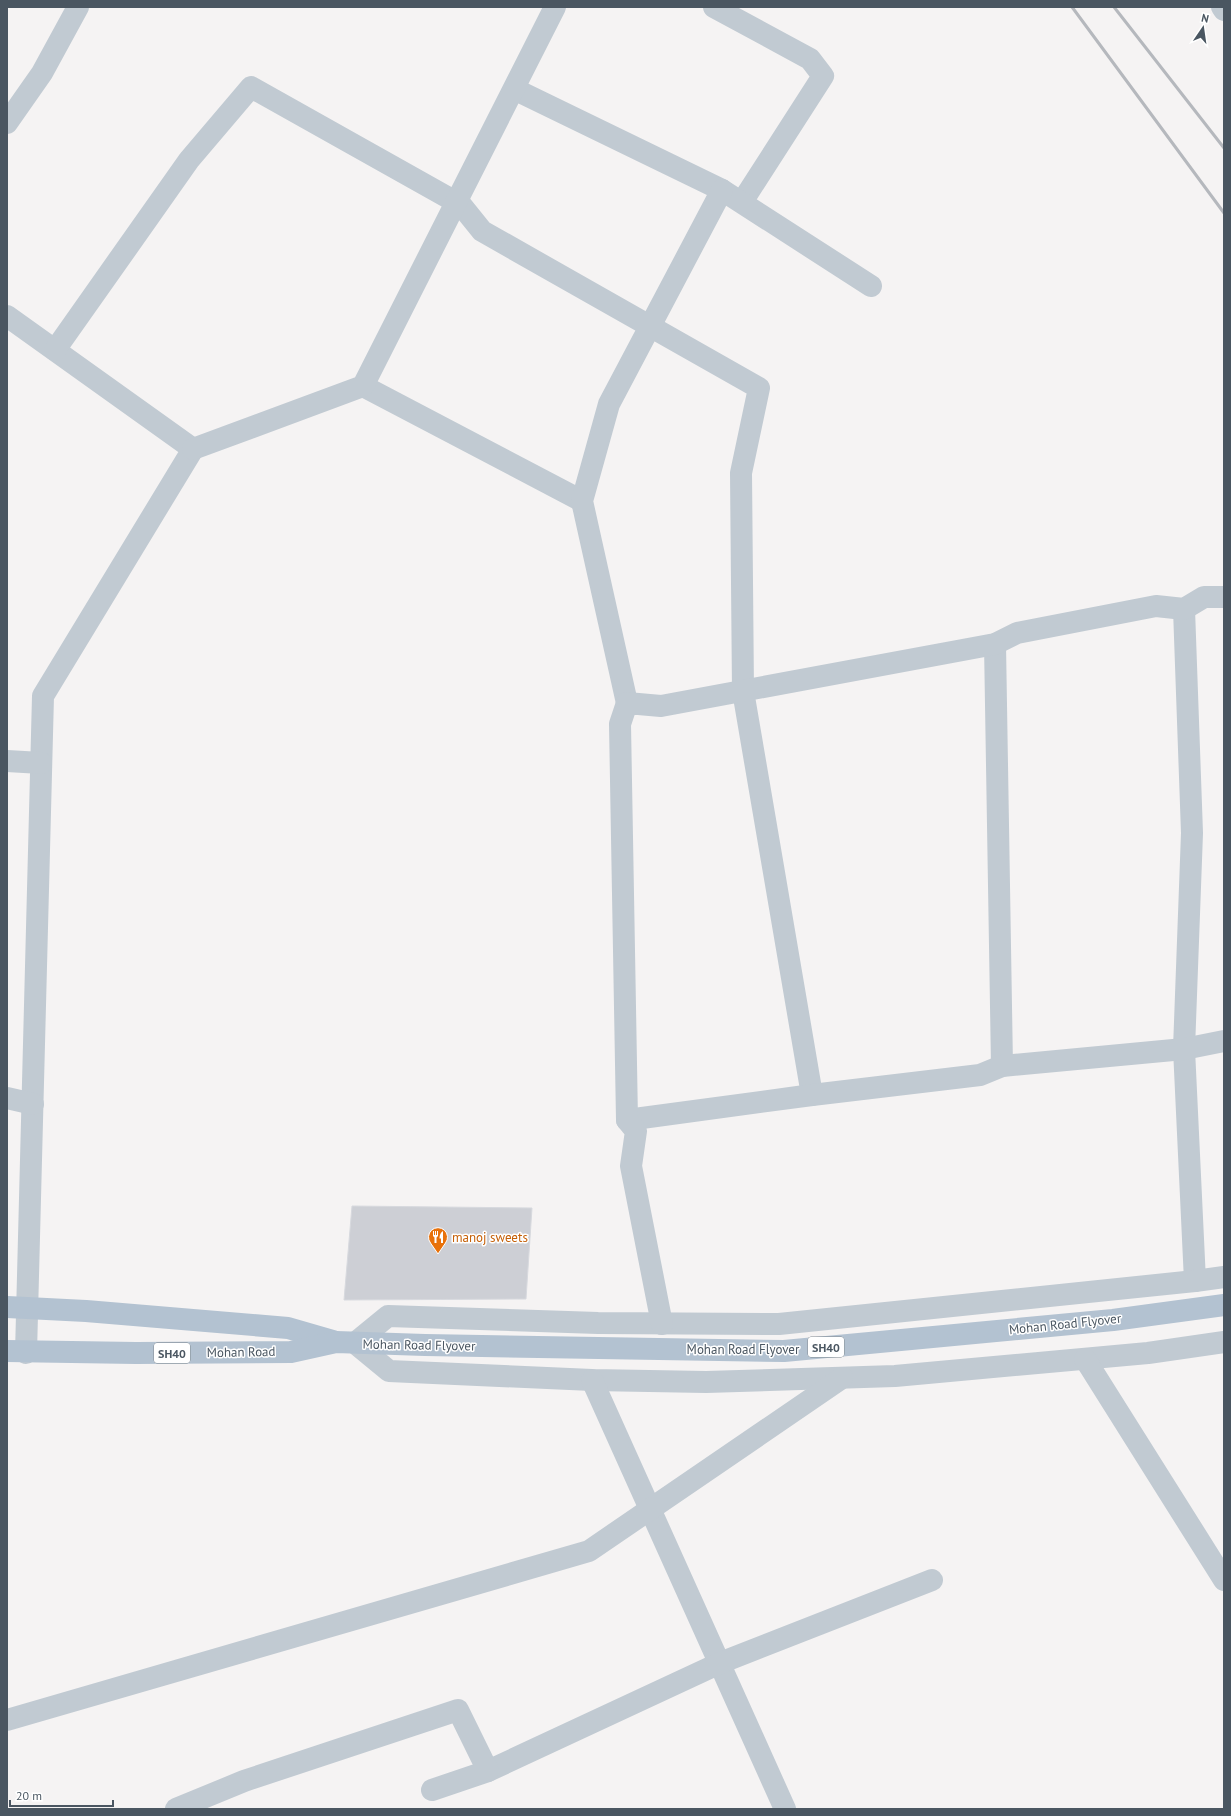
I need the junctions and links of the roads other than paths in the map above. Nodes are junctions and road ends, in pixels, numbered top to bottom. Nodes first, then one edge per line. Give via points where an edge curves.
1 (78, 7) edge
2 (555, 7) edge
3 (714, 7) edge
4 (1222, 7) edge
5 (1224, 10) edge
6 (514, 88) junction
7 (7, 123) edge
8 (722, 190) junction
9 (457, 200) junction
10 (742, 202) junction
11 (870, 286) dead end
12 (7, 316) edge
13 (650, 326) junction
14 (55, 350) junction
15 (363, 386) junction
16 (193, 449) junction
17 (582, 501) junction
18 (1224, 597) edge
19 (1184, 609) junction
20 (995, 644) junction
21 (743, 691) junction
22 (627, 703) junction
23 (7, 762) edge
24 (41, 763) junction
25 (1224, 1041) edge
26 (1184, 1049) junction
27 (1002, 1066) junction
28 (812, 1095) junction
29 (7, 1098) edge
30 (33, 1104) junction
31 (627, 1120) junction
32 (1224, 1277) edge
33 (1195, 1281) junction
34 (1224, 1305) edge
35 (17, 1307) edge
36 (662, 1324) junction
37 (1224, 1342) edge
38 (345, 1343) junction
39 (16, 1352) edge
40 (1085, 1359) junction
41 (842, 1378) junction
42 (592, 1380) junction
43 (650, 1509) junction
44 (932, 1580) dead end
45 (1224, 1580) edge
46 (720, 1663) junction
47 (7, 1720) edge
48 (488, 1770) junction
49 (432, 1790) dead end
50 (176, 1809) edge
51 (786, 1809) edge

1 - 7 street via 42,73
2 - 6 street
3 - 10 street via 810,59 823,76
4 - 5 street
6 - 8 street
6 - 9 street
8 - 10 street
8 - 13 street
9 - 13 street via 482,231
9 - 14 street via 447,197 252,87 189,160
9 - 15 street
10 - 11 street
12 - 14 street
13 - 17 street via 608,404
13 - 21 street via 759,388 741,473
14 - 16 street
15 - 16 street
15 - 17 street
16 - 24 street via 43,696
17 - 22 street
18 - 19 street via 1204,597
19 - 20 street via 1156,606 1017,633
19 - 26 street via 1192,833
20 - 21 street
20 - 27 street
21 - 22 street via 661,706
21 - 28 street
22 - 31 street via 620,724
23 - 24 street
24 - 30 street
25 - 26 street
26 - 27 street
26 - 33 street
27 - 28 street via 980,1075
28 - 31 street
29 - 30 street
30 - 35 street
31 - 36 street via 636,1130 631,1166
32 - 33 street
33 - 36 street via 779,1324
34 - 38 main road, Mohan Road Flyover / SH40 via 1113,1320 784,1351
35 - 38 main road via 288,1328
35 - 39 street
36 - 38 street via 388,1316
37 - 40 street
38 - 39 main road, Mohan Road / SH40 via 291,1352
38 - 42 street via 389,1371
40 - 41 street via 895,1376
40 - 45 street
41 - 42 street via 706,1382
41 - 43 street
42 - 43 street
43 - 46 street
43 - 47 street via 589,1552
44 - 46 street
46 - 48 street
46 - 51 street
48 - 49 street
48 - 50 street via 458,1710 244,1781

